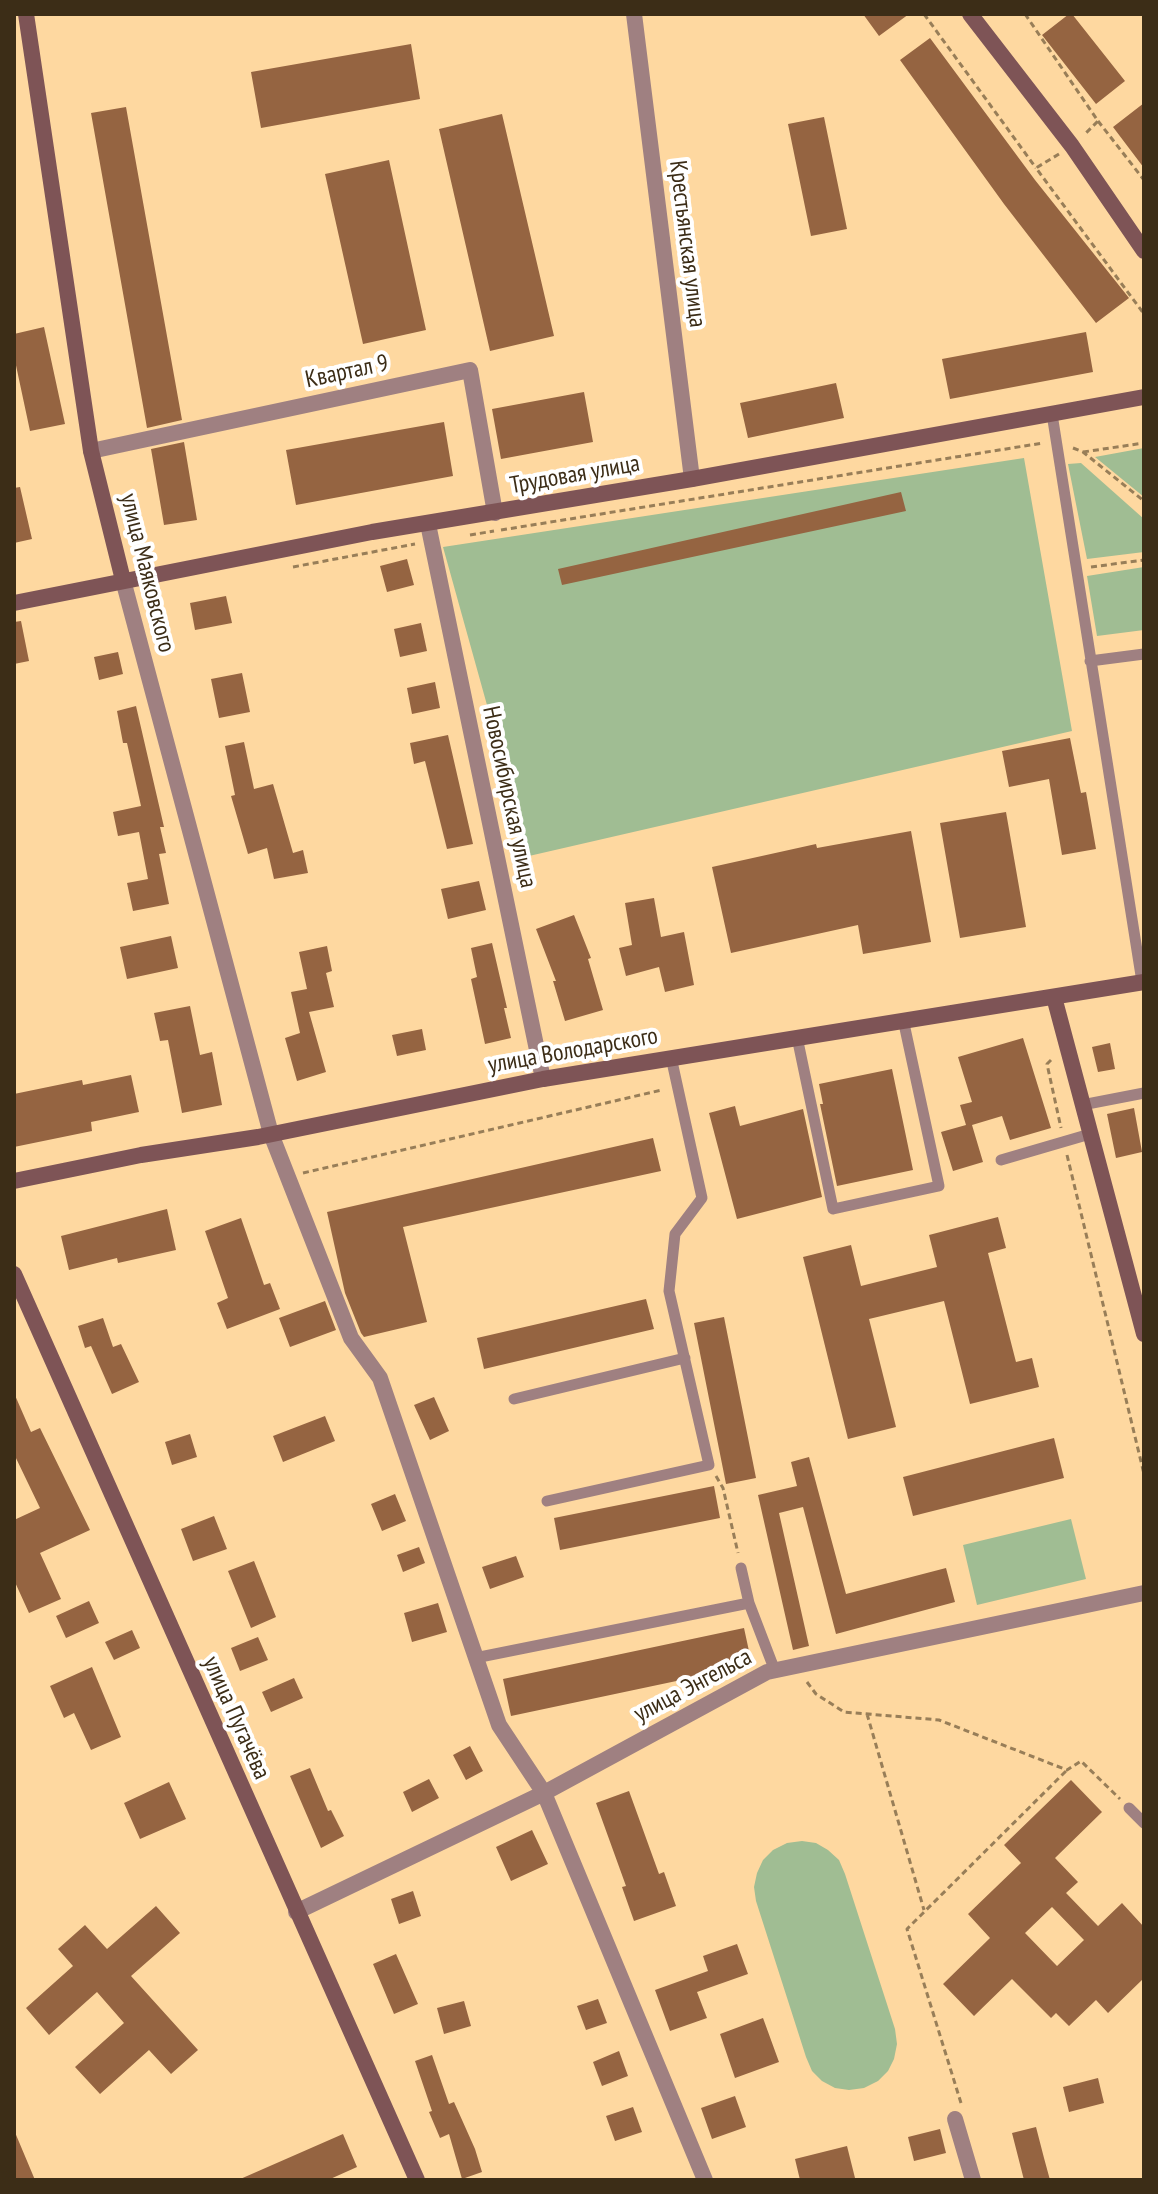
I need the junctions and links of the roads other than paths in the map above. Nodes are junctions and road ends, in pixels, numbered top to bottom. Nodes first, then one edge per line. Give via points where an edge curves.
1 (26, 14) edge
2 (634, 14) edge
3 (970, 14) edge
4 (1123, 217) junction
5 (1144, 231) edge
6 (1144, 251) edge
7 (1144, 397) edge
8 (1052, 414) junction
9 (91, 451) junction
10 (692, 479) junction
11 (495, 513) junction
12 (428, 524) junction
13 (123, 580) junction
14 (14, 603) edge
15 (1144, 654) edge
16 (1090, 661) junction
17 (1143, 982) edge
18 (1054, 997) junction
19 (903, 1019) junction
20 (797, 1037) junction
21 (671, 1057) junction
22 (543, 1079) junction
23 (1144, 1093) edge
24 (1082, 1105) junction
25 (271, 1134) junction
26 (1090, 1134) junction
27 (1001, 1160) dead end
28 (14, 1181) edge
29 (14, 1274) edge
30 (1138, 1287) edge
31 (1144, 1334) edge
32 (685, 1358) junction
33 (514, 1399) dead end
34 (547, 1501) dead end
35 (741, 1568) road end
36 (1144, 1593) edge
37 (749, 1603) junction
38 (475, 1658) junction
39 (775, 1671) junction
40 (544, 1793) junction
41 (1129, 1808) road end
42 (1144, 1823) edge
43 (296, 1912) junction
44 (955, 2119) road end
45 (410, 2178) edge
46 (705, 2180) edge
47 (973, 2180) edge

1 - 9 street, улица Маяковского
2 - 10 street, Крестьянская улица
3 - 4 street
4 - 5 street
4 - 6 street
7 - 8 street, Трудовая улица
8 - 10 street, Трудовая улица
8 - 16 lane
9 - 11 street, Квартал 9 via 470,370
9 - 13 street, улица Маяковского
10 - 11 street, Трудовая улица
11 - 12 street, Трудовая улица
12 - 13 street, Трудовая улица
12 - 22 street, Новосибирская улица
13 - 14 street, Трудовая улица
13 - 25 street, улица Маяковского
15 - 16 lane
16 - 17 lane
17 - 18 street, улица Володарского
18 - 19 street, улица Володарского
18 - 24 street
19 - 20 street, улица Володарского
19 - 20 lane via 939,1186 833,1209
20 - 21 street, улица Володарского
21 - 22 street, улица Володарского
21 - 32 lane via 702,1198 675,1234 669,1291
22 - 25 street, улица Володарского
23 - 24 lane
24 - 26 street
25 - 28 street, улица Володарского
25 - 38 street, улица Маяковского via 351,1338 380,1378
26 - 27 lane
26 - 30 street
29 - 43 street, улица Пугачёва
30 - 31 street
32 - 33 lane
32 - 34 lane via 709,1465
35 - 37 lane
36 - 39 street, улица Энгельса
37 - 38 lane
37 - 39 lane
38 - 40 street, улица Маяковского via 499,1725
39 - 40 street, улица Энгельса
40 - 43 street, улица Энгельса
40 - 46 street, улица Маяковского
41 - 42 lane
43 - 45 street, улица Пугачёва
44 - 47 street

